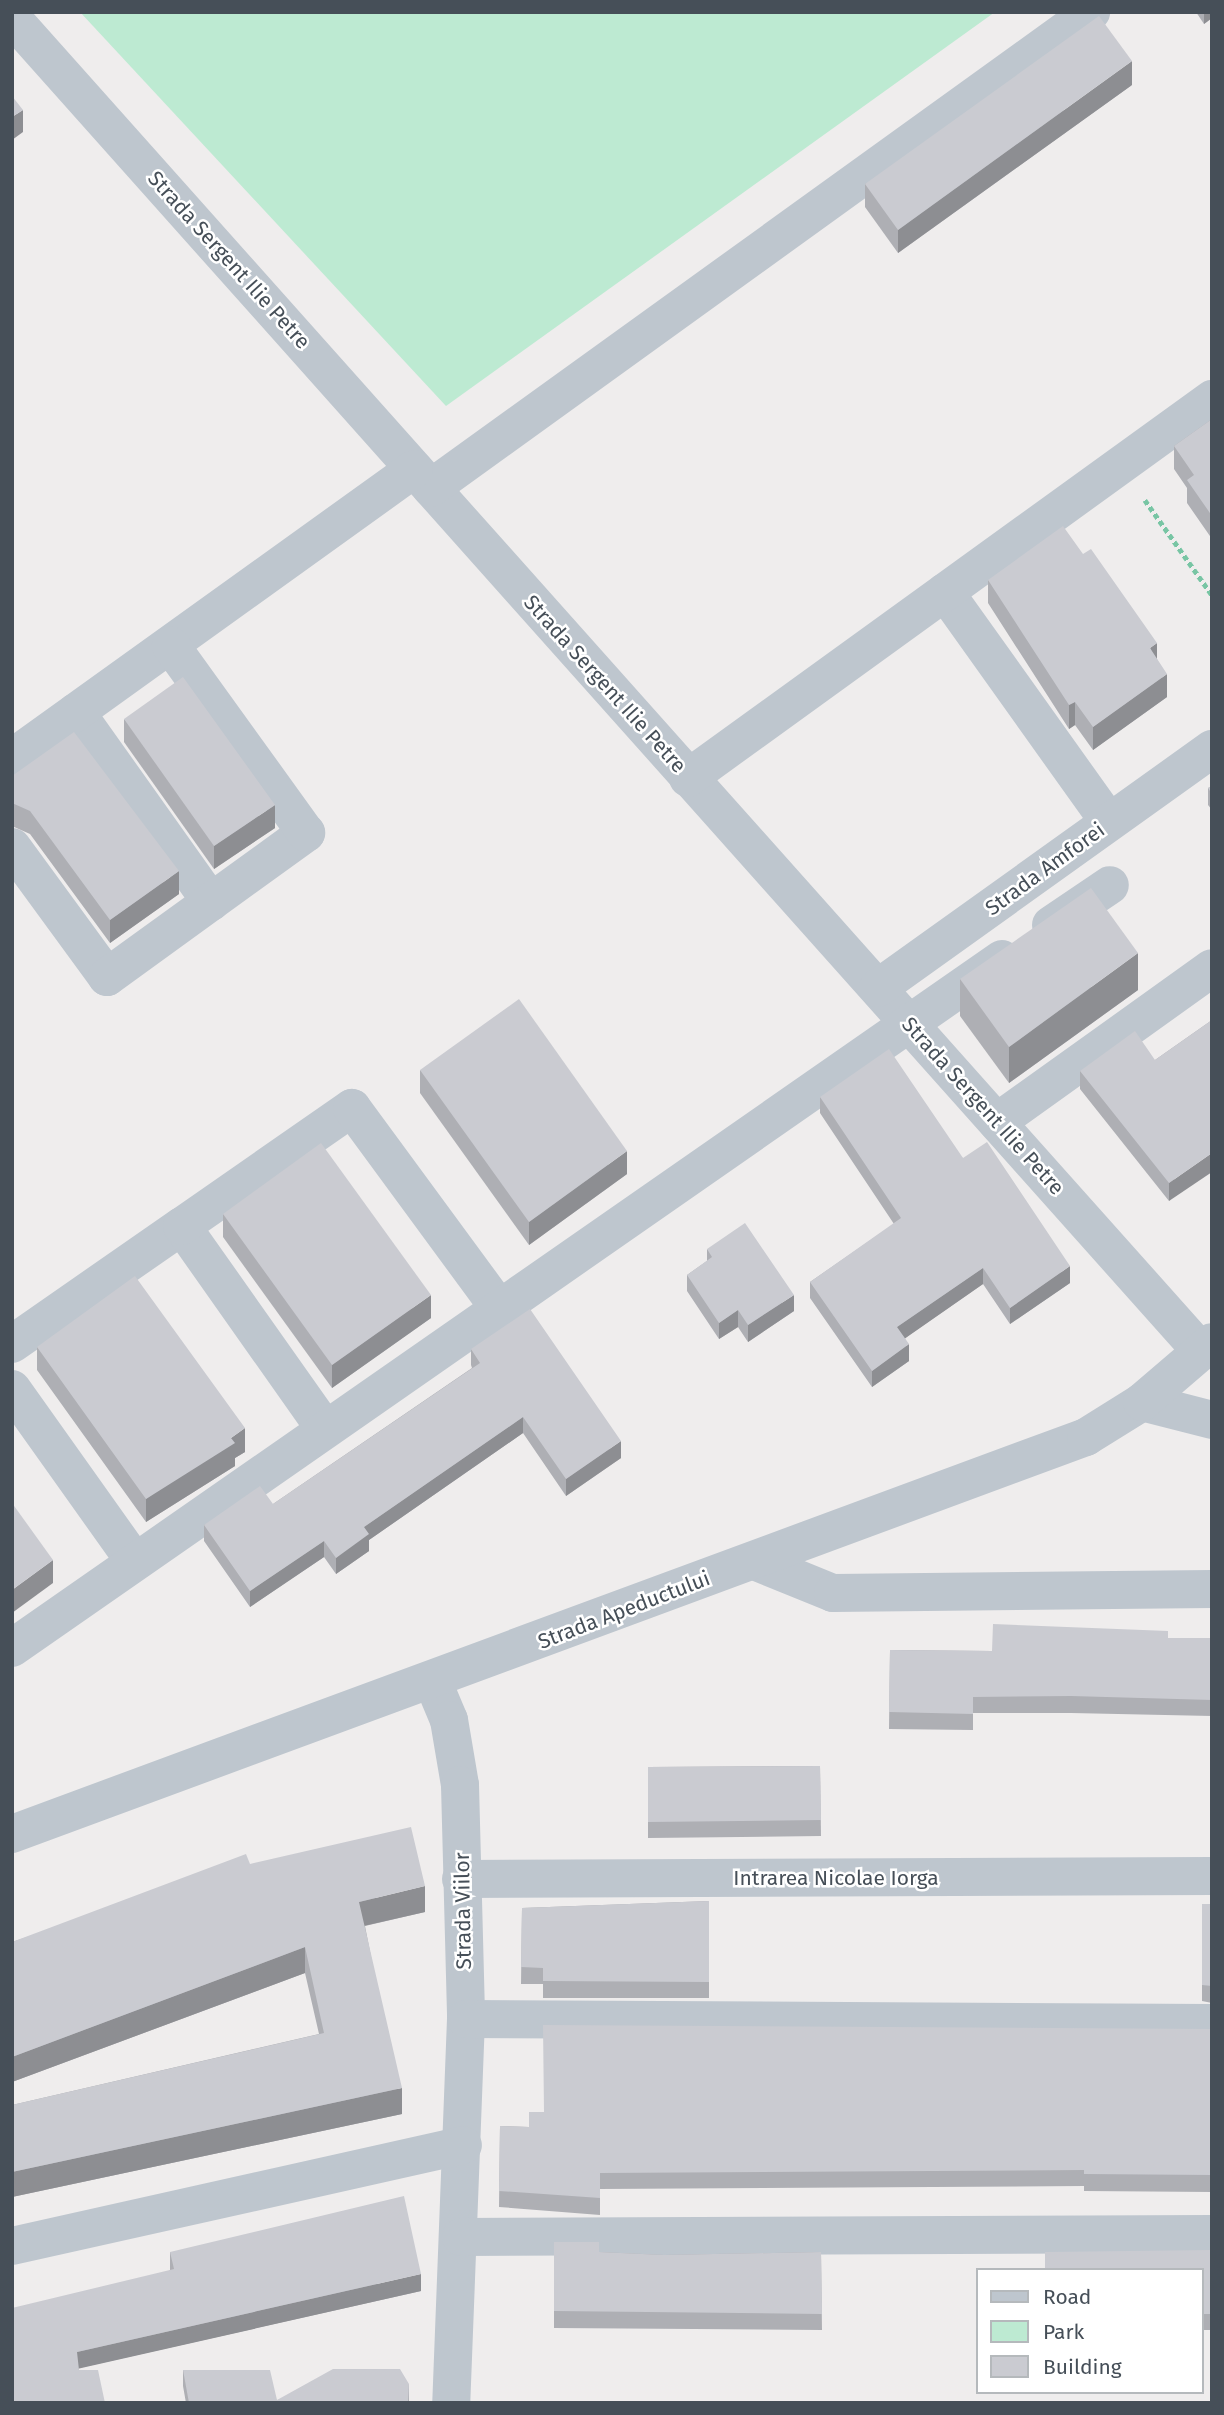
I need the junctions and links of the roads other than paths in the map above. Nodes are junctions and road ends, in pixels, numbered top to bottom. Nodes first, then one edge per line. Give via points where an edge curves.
1 (1091, 12) edge
2 (12, 18) edge
3 (1212, 399) edge
4 (423, 478) junction
5 (946, 592) junction
6 (171, 646) junction
7 (76, 712) junction
8 (1212, 749) edge
9 (12, 758) edge
10 (688, 778) junction
11 (1109, 822) junction
12 (12, 847) edge
13 (1110, 885) dead end
14 (211, 902) junction
15 (1212, 968) edge
16 (878, 988) junction
17 (909, 1023) junction
18 (997, 1122) junction
19 (183, 1226) junction
20 (498, 1307) junction
21 (12, 1344) edge
22 (1206, 1345) edge
23 (12, 1389) edge
24 (1142, 1402) junction
25 (1212, 1420) edge
26 (325, 1429) junction
27 (754, 1561) junction
28 (135, 1562) junction
29 (1212, 1589) edge
30 (12, 1648) edge
31 (433, 1682) junction
32 (12, 1834) edge
33 (1212, 1876) edge
34 (461, 1880) junction
35 (466, 2019) junction
36 (1212, 2023) edge
37 (463, 2145) junction
38 (1212, 2234) edge
39 (461, 2237) junction
40 (12, 2246) edge
41 (451, 2403) edge

1 - 4 street
2 - 4 street, Strada Sergent Ilie Petre
3 - 5 street
4 - 6 street
4 - 10 street, Strada Sergent Ilie Petre
5 - 10 street
5 - 11 street
6 - 7 street
6 - 14 street via 306,833
7 - 9 street
7 - 14 street
8 - 11 street, Strada Amforei
10 - 16 street, Strada Sergent Ilie Petre
11 - 16 street, Strada Amforei
12 - 14 street via 107,977
13 - 17 street
15 - 18 street
16 - 17 street, Strada Sergent Ilie Petre
17 - 18 street, Strada Sergent Ilie Petre
17 - 20 street
18 - 22 street, Strada Sergent Ilie Petre
19 - 20 street via 352,1108
19 - 21 street
19 - 26 street
20 - 26 street
22 - 24 street, Strada Apeductului
23 - 28 street
24 - 25 street
24 - 27 street, Strada Apeductului via 1086,1437
26 - 28 street
27 - 29 street via 832,1592
27 - 31 street, Strada Apeductului
28 - 30 street
31 - 32 street, Strada Apeductului
31 - 34 street, Strada Viilor via 457,1754
33 - 34 street, Intrarea Nicolae Iorga
34 - 35 street, Strada Viilor
35 - 36 street
35 - 37 street, Strada Viilor
37 - 39 street, Strada Viilor
37 - 40 street
38 - 39 street
39 - 41 street, Strada Viilor

